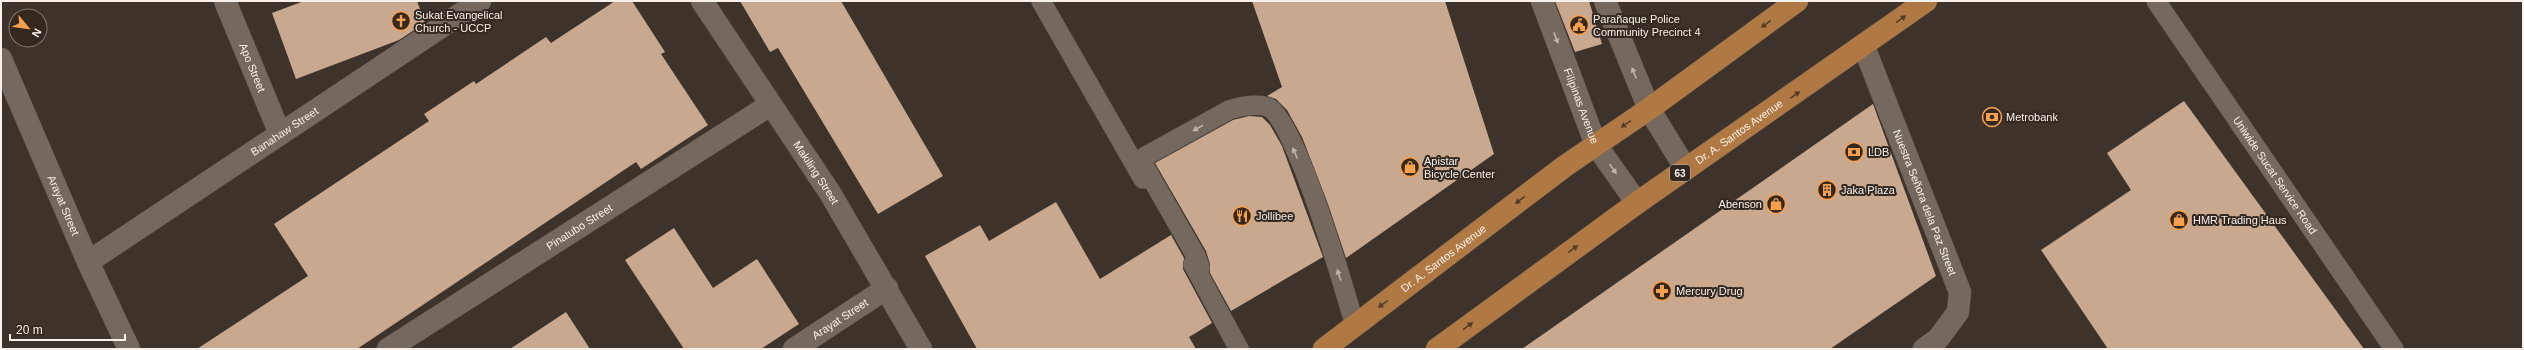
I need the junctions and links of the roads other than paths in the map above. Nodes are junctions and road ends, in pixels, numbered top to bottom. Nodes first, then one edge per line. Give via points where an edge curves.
1 (225, 1) edge
2 (480, 1) edge
3 (702, 1) edge
4 (1041, 1) edge
5 (1542, 1) edge
6 (1605, 1) edge
7 (1797, 1) edge
8 (1926, 1) edge
9 (2156, 1) edge
10 (1864, 47) junction
11 (1, 60) edge
12 (770, 105) junction
13 (1649, 109) junction
14 (280, 134) junction
15 (1596, 145) junction
16 (1686, 169) junction
17 (1637, 203) junction
18 (88, 262) junction
19 (1199, 275) junction
20 (887, 288) junction
21 (1355, 326) junction
22 (129, 349) edge
23 (388, 349) edge
24 (794, 349) edge
25 (921, 349) edge
26 (1239, 349) edge
27 (1324, 349) edge
28 (1437, 349) edge
29 (1924, 349) edge
30 (2394, 349) edge

1 - 14 street, Apo Street
2 - 14 street, Banahaw Street
3 - 12 street, Makiling Street
4 - 19 lane
5 -> 15 street, Filipinas Avenue
13 -> 6 street
7 -> 13 main road, Dr. A. Santos Avenue
10 -> 8 main road, Dr. A. Santos Avenue / 63
9 - 30 lane, Uniwide Sucat Service Road
16 -> 10 main road, Dr. A. Santos Avenue / 63
10 - 29 street, Nuestra Señora dela Paz Street via 1960,292 1958,312 1938,339
11 - 18 street, Arayat Street
12 - 20 street, Makiling Street via 830,193
12 - 23 street, Pinatubo Street
13 -> 15 main road, Dr. A. Santos Avenue
13 - 16 street
14 - 18 street, Banahaw Street
15 -> 17 street, Filipinas Avenue
15 -> 21 main road, Dr. A. Santos Avenue
16 - 17 main road, Dr. A. Santos Avenue / 63
28 -> 17 main road, Dr. A. Santos Avenue / 63
18 - 22 street, Arayat Street
21 -> 19 lane via 1315,199 1281,119 1268,108 1244,105 1229,110 1144,158 1142,162 1196,256 1200,267
19 - 26 lane
20 - 24 street, Arayat Street
20 - 25 street, Makiling Street
21 - 27 main road, Dr. A. Santos Avenue

